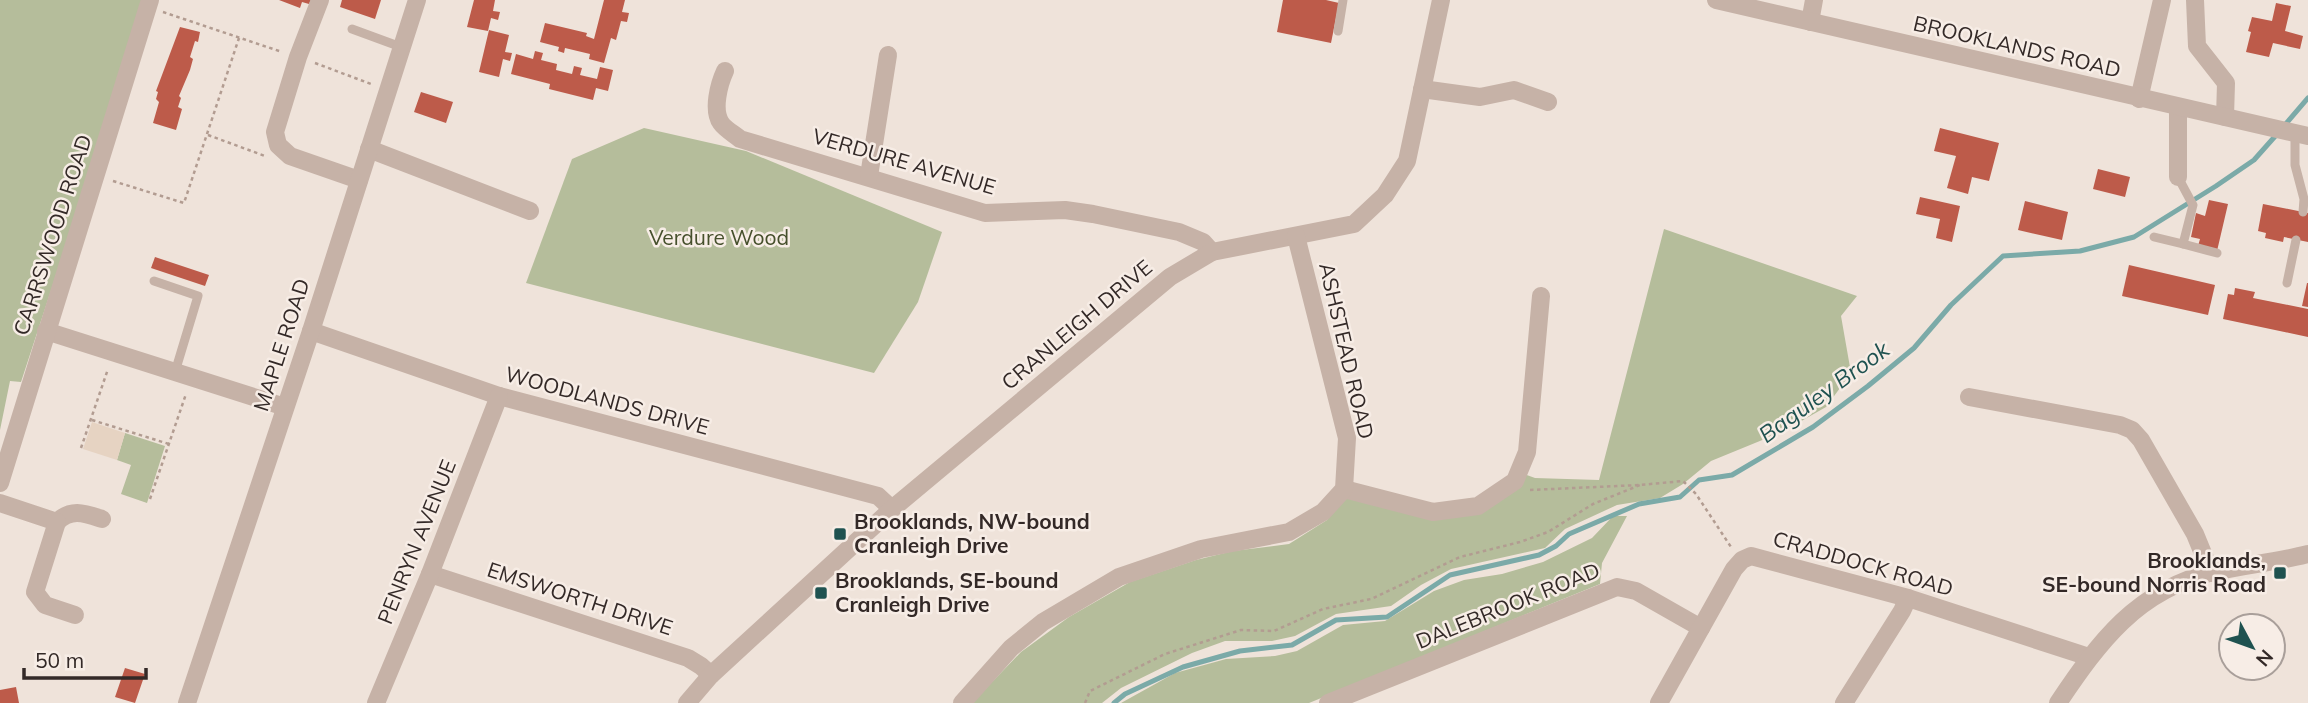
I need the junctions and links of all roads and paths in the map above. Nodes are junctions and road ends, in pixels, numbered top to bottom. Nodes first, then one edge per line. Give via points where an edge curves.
1 (320, 0) edge
2 (417, 0) edge
3 (1343, 0) edge
4 (1441, 0) edge
5 (1716, 0) edge
6 (1814, 0) edge
7 (2162, 0) edge
8 (2194, 0) edge
9 (149, 3) edge
10 (1810, 22) junction
11 (352, 29) dead end
12 (1338, 31) dead end
13 (401, 47) junction
14 (888, 55) dead end
15 (725, 71) dead end
16 (1422, 89) junction
17 (2139, 99) junction
18 (1548, 102) dead end
19 (2178, 108) junction
20 (2225, 117) junction
21 (208, 135) junction
22 (2302, 135) edge
23 (369, 149) junction
24 (282, 150) junction
25 (96, 176) junction
26 (869, 176) junction
27 (359, 180) junction
28 (2181, 184) joint
29 (530, 211) dead end
30 (2303, 212) dead end
31 (1296, 236) junction
32 (2154, 237) dead end
33 (2296, 240) dead end
34 (2183, 244) junction
35 (1212, 252) junction
36 (2217, 253) dead end
37 (154, 281) dead end
38 (2287, 283) dead end
39 (1541, 296) dead end
40 (46, 331) junction
41 (311, 331) junction
42 (113, 352) junction
43 (183, 374) junction
44 (499, 396) junction
45 (1969, 397) dead end
46 (285, 407) junction
47 (91, 421) junction
48 (169, 444) junction
49 (82, 448) dead end
50 (1515, 481) junction
51 (0, 483) edge
52 (1640, 485) junction
53 (1344, 489) junction
54 (150, 499) dead end
55 (0, 503) edge
56 (892, 509) junction
57 (102, 519) dead end
58 (57, 523) junction
59 (2308, 554) edge
60 (1742, 560) junction
61 (2211, 573) junction
62 (430, 574) junction
63 (1908, 598) junction
64 (75, 615) dead end
65 (1701, 628) junction
66 (2089, 657) junction
67 (711, 675) junction
68 (1353, 699) edge
69 (187, 703) edge
70 (376, 703) edge
71 (687, 703) edge
72 (962, 703) edge
73 (1085, 703) edge
74 (1328, 703) edge
75 (1659, 703) edge
76 (1844, 703) edge
77 (2058, 703) edge

1 - 24 street via 276,126 275,138
2 - 13 street, MAPLE ROAD
3 - 12 lane
4 - 16 street, CRANLEIGH DRIVE
5 - 10 street, BROOKLANDS ROAD
6 - 10 street
7 - 17 street
8 - 20 street via 2197,46 2226,83
9 - 21 path via 239,38
9 - 25 street, CARRSWOOD ROAD
10 - 17 street, BROOKLANDS ROAD
11 - 13 lane
13 - 23 street, MAPLE ROAD
14 - 26 street
15 - 26 street, VERDURE AVENUE via 717,106 721,122 740,139
16 - 18 street via 1480,97 1514,90
16 - 31 street, CRANLEIGH DRIVE via 1407,161 1385,195 1354,224
17 - 19 street, BROOKLANDS ROAD
19 - 20 street, BROOKLANDS ROAD
19 - 28 street
20 - 22 street, BROOKLANDS ROAD
21 - 24 path via 272,159
21 - 25 path via 184,203
22 - 30 lane via 2295,165
23 - 27 street, MAPLE ROAD
23 - 29 street
24 - 27 street
25 - 40 street, CARRSWOOD ROAD
26 - 35 street, VERDURE AVENUE via 985,213 1065,210 1179,232 1203,242
27 - 41 street, MAPLE ROAD
28 - 34 lane via 2193,205
31 - 35 street, CRANLEIGH DRIVE
31 - 53 street, ASHSTEAD ROAD via 1347,438
32 - 34 lane
33 - 38 lane
34 - 36 lane
35 - 56 street, CRANLEIGH DRIVE via 1170,276
37 - 43 lane via 198,296
39 - 50 street via 1527,452
40 - 42 street
40 - 51 street, CARRSWOOD ROAD
41 - 44 street, WOODLANDS DRIVE
41 - 46 street, MAPLE ROAD
42 - 43 street
42 - 47 path
43 - 46 street
43 - 48 path
44 - 56 street, WOODLANDS DRIVE via 878,496
44 - 62 street, PENRYN AVENUE
45 - 61 street via 2132,430 2195,534
46 - 69 street, MAPLE ROAD
47 - 48 path
47 - 49 path
48 - 54 path
50 - 52 path via 1529,490
50 - 53 street via 1478,506 1433,512
52 - 60 path via 1686,483
52 - 73 path via 1593,504 1548,532 1460,557 1371,598 1323,609 1274,631 1241,630 1165,654 1090,691
53 - 72 street via 1323,512 1289,532 1202,549 1119,577 1043,622 1011,648
55 - 58 street
56 - 67 street, CRANLEIGH DRIVE
57 - 58 street via 73,512
58 - 64 street via 35,592 45,605
59 - 61 street
60 - 63 street, CRADDOCK ROAD via 1760,558
60 - 65 street, CRADDOCK ROAD
61 - 66 street via 2154,595 2128,614
62 - 67 street, EMSWORTH DRIVE via 688,657
62 - 70 street, PENRYN AVENUE
63 - 66 street, CRADDOCK ROAD
63 - 76 street
65 - 68 street, DALEBROOK ROAD via 1636,592 1617,587
65 - 75 street, CRADDOCK ROAD
66 - 77 street
67 - 71 street, CRANLEIGH DRIVE
68 - 74 street, DALEBROOK ROAD

